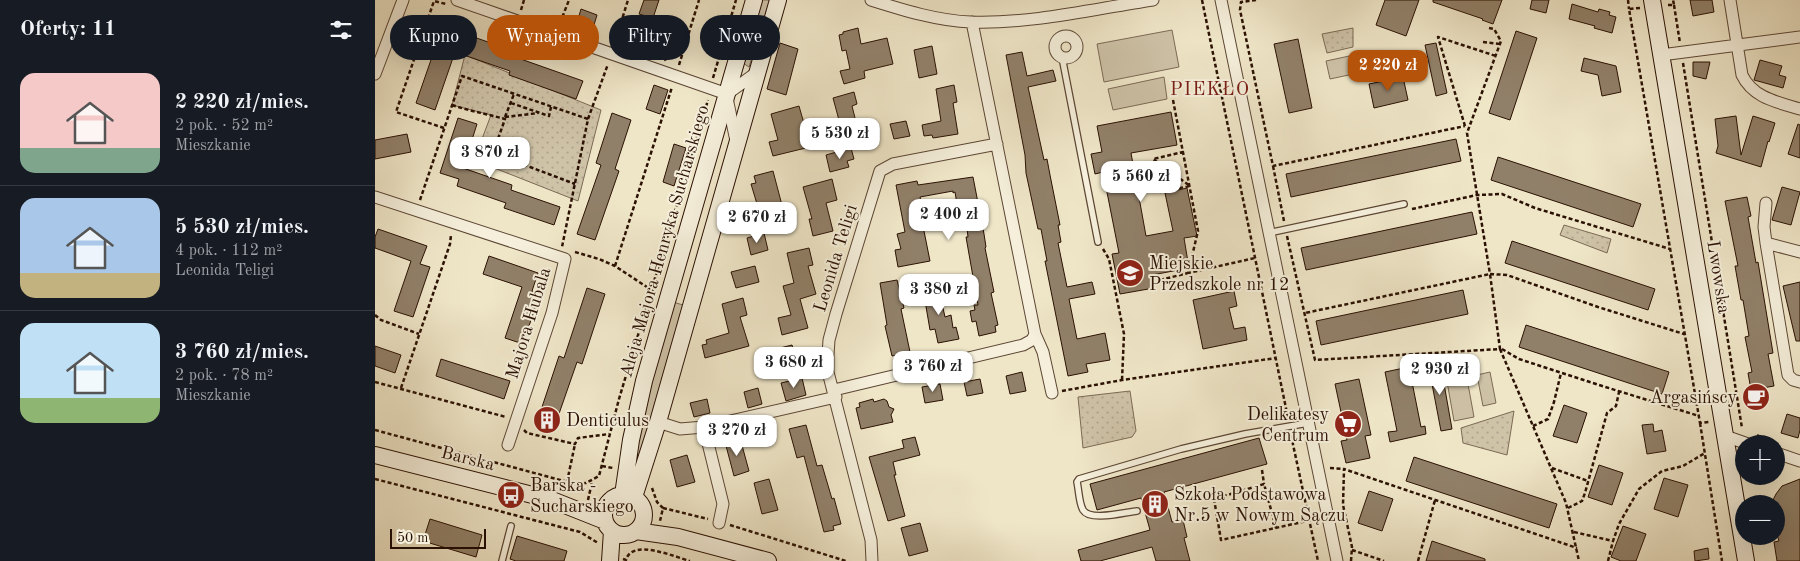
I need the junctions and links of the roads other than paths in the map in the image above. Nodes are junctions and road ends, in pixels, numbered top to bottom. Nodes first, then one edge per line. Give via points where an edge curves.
1 (403, 0) edge
2 (754, 0) edge
3 (778, 0) edge
4 (871, 0) edge
5 (1153, 0) edge
6 (1221, 0) edge
7 (1730, 0) edge
8 (452, 2) edge
9 (1653, 3) edge
10 (1056, 15) junction
11 (972, 22) junction
12 (1060, 38) junction
13 (1800, 38) edge
14 (1737, 46) junction
15 (1661, 55) junction
16 (1063, 57) junction
17 (756, 73) junction
18 (375, 74) edge
19 (727, 94) junction
20 (1800, 109) edge
21 (736, 143) junction
22 (997, 144) junction
23 (375, 196) edge
24 (1766, 203) dead end
25 (1404, 204) dead end
26 (1268, 233) junction
27 (1098, 242) road end
28 (1766, 242) junction
29 (1800, 252) edge
30 (1035, 334) junction
31 (1800, 382) edge
32 (835, 393) junction
33 (1052, 393) road end
34 (658, 422) junction
35 (1308, 423) junction
36 (704, 427) junction
37 (1723, 428) junction
38 (1735, 436) edge
39 (508, 445) dead end
40 (375, 455) edge
41 (1785, 456) edge
42 (1800, 461) edge
43 (628, 496) junction
44 (552, 500) junction
45 (608, 503) junction
46 (1137, 510) dead end
47 (644, 515) junction
48 (719, 522) road end
49 (511, 526) dead end
50 (620, 529) junction
51 (678, 538) junction
52 (613, 559) edge
53 (502, 561) edge
54 (768, 561) edge
55 (872, 561) edge
56 (1337, 561) edge
57 (1745, 561) edge

1 - 18 street
2 - 19 street, Aleja Majora Henryka Sucharskiego
3 - 17 street
4 - 11 street via 953,21
5 - 10 street
6 - 26 street
7 - 14 street
8 - 19 street
9 - 15 street, Lwowska
10 - 11 street
10 - 12 street
11 - 22 street
12 - 16 street via 1055,46
12 - 16 street via 1071,37 1077,46 1073,56
13 - 14 street
14 - 15 street
14 - 20 street via 1746,85 1770,99
15 - 37 street, Lwowska
16 - 27 lane
17 - 19 street
17 - 21 street
19 - 21 street
19 - 43 street, Aleja Majora Henryka Sucharskiego via 643,381 631,440
21 - 34 street
22 - 30 street
22 - 32 street, Leonida Teligi via 893,164 880,171 829,340 828,372
23 - 39 street, Majora Hubala via 565,259 519,422
24 - 28 street
25 - 26 lane
26 - 35 street
28 - 29 street
28 - 31 street via 1788,375
30 - 32 street via 1023,346
30 - 33 street via 1043,352
32 - 36 street
32 - 55 street, Leonida Teligi via 871,540
34 - 36 street via 680,429
34 - 43 street
35 - 46 lane via 1181,449 1079,478 1077,482 1086,514 1098,517
35 - 56 street
36 - 48 street via 723,504
37 - 38 street
37 - 57 street, Lwowska
40 - 44 street, Barska
41 - 42 street
43 - 45 street via 617,496
43 - 47 street via 642,506
44 - 45 street, Barska
44 - 50 street, Barska
45 - 50 street via 604,515
47 - 50 street via 642,524
47 - 51 street, Barska
49 - 53 lane
50 - 51 street, Barska
50 - 52 street
51 - 54 street, Barska

